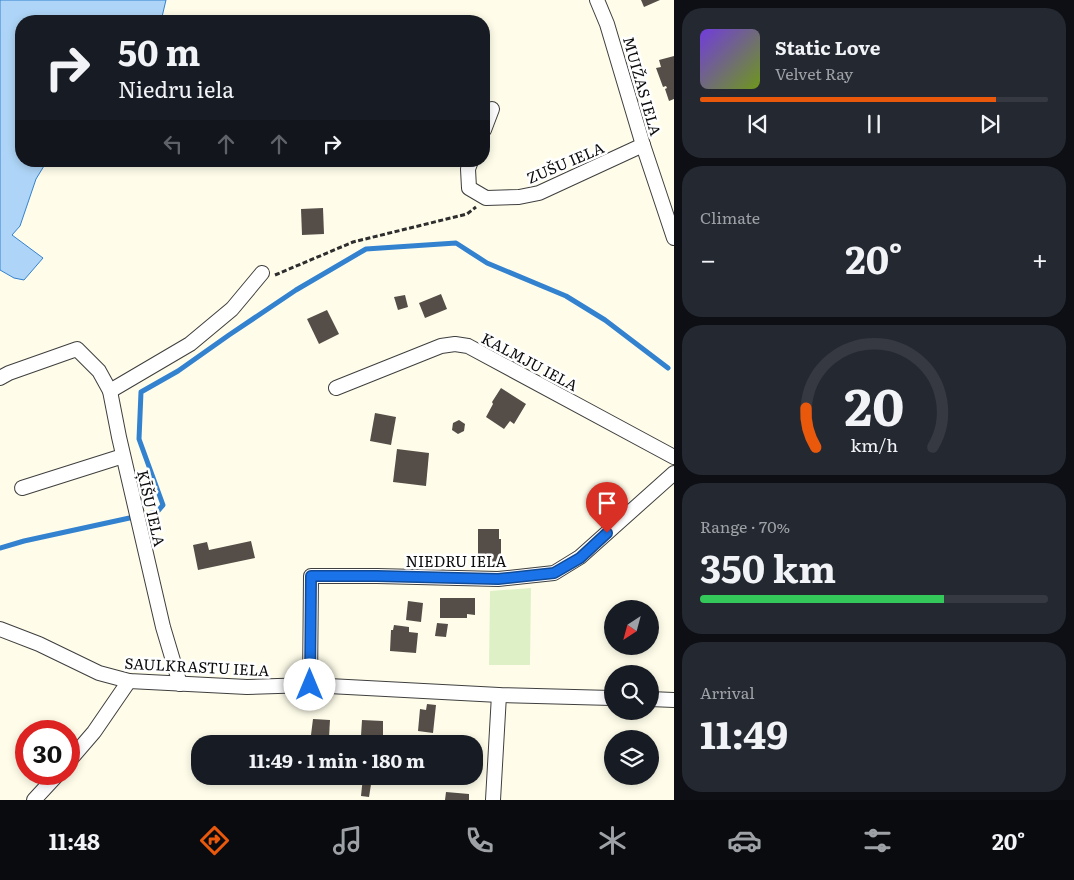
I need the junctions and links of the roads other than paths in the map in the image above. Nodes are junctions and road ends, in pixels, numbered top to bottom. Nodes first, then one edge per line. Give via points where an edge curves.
1 (597, 0) edge
2 (492, 109) dead end
3 (490, 114) edge
4 (643, 145) junction
5 (469, 167) edge
6 (674, 238) edge
7 (262, 273) road end
8 (0, 378) edge
9 (336, 388) dead end
10 (110, 391) junction
11 (123, 456) junction
12 (674, 457) edge
13 (674, 473) edge
14 (22, 488) dead end
15 (0, 629) edge
16 (129, 681) junction
17 (180, 684) junction
18 (310, 685) junction
19 (499, 695) junction
20 (604, 698) edge
21 (659, 699) edge
22 (674, 700) edge
23 (80, 748) edge
24 (48, 785) edge
25 (34, 800) edge
26 (493, 800) edge

1 - 4 street, MUIŽAS IELA
2 - 3 street
4 - 5 street, ZUŠU IELA via 539,194 519,197 486,198 469,188
4 - 6 street, MUIŽAS IELA
7 - 10 street via 232,309 190,344
8 - 10 street, ĶĪŠU IELA via 77,349 99,371
9 - 12 street, KALMJU IELA via 441,346 468,346
10 - 11 street, ĶĪŠU IELA
11 - 14 street
11 - 17 street, ĶĪŠU IELA via 163,627
13 - 18 street, NIEDRU IELA via 580,558 554,573 498,579 311,576
15 - 16 street, SAULKRASTU IELA via 99,673
16 - 17 street, SAULKRASTU IELA
16 - 23 street
17 - 18 street, SAULKRASTU IELA
18 - 19 street, SAULKRASTU IELA
19 - 20 street, SAULKRASTU IELA
19 - 26 street
21 - 22 street
24 - 25 street

